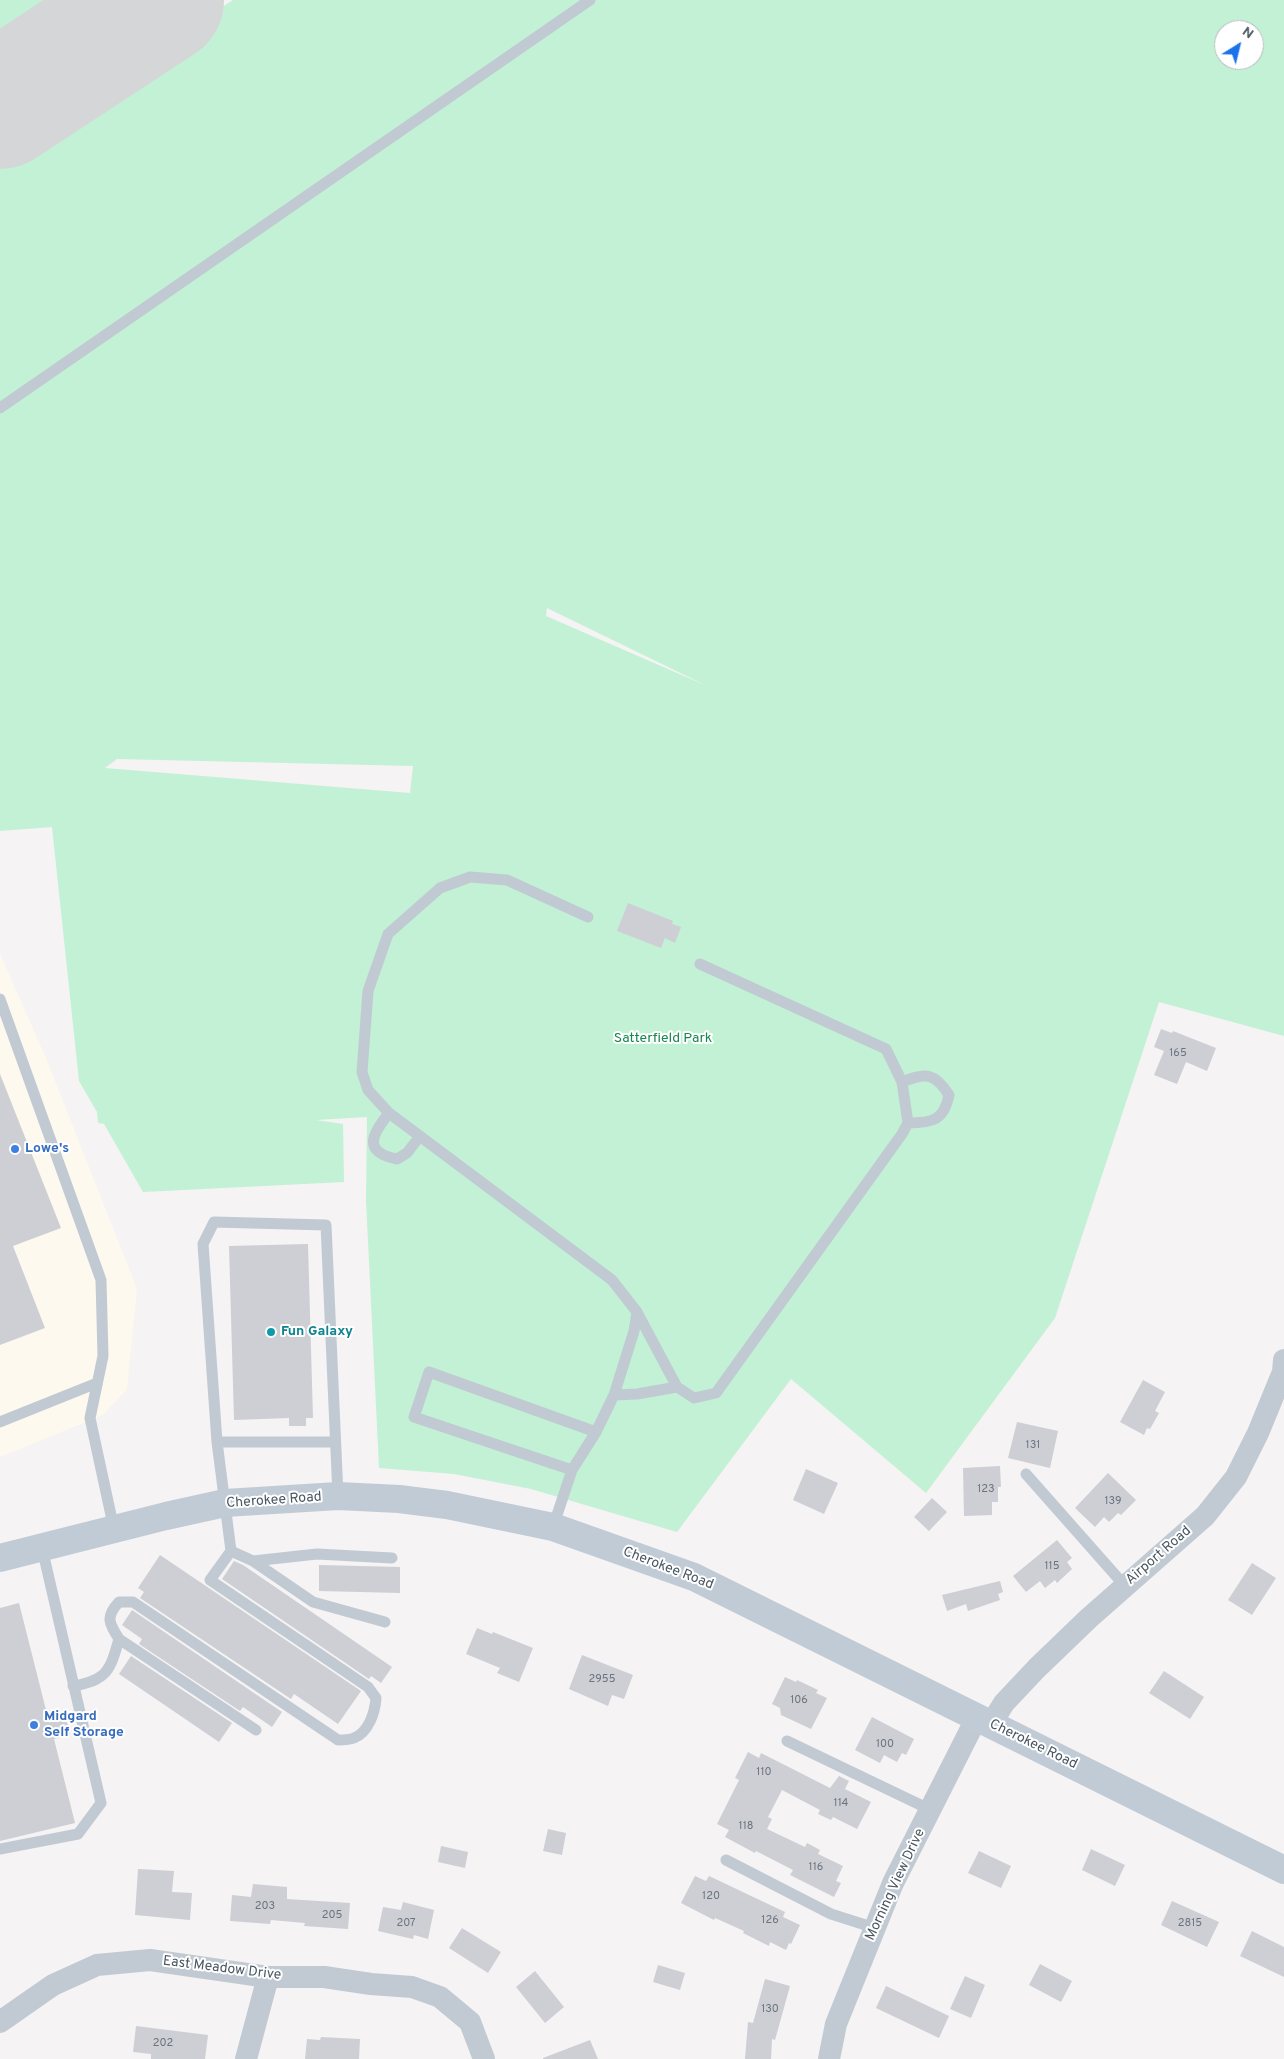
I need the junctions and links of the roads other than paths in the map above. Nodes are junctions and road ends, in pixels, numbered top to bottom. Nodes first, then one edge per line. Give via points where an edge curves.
1 (590, 0) edge
2 (0, 408) edge
3 (588, 917) dead end
4 (700, 964) dead end
5 (0, 999) edge
6 (902, 1082) junction
7 (389, 1113) junction
8 (908, 1124) junction
9 (420, 1136) junction
10 (637, 1312) junction
11 (1284, 1368) edge
12 (97, 1383) junction
13 (677, 1387) junction
14 (614, 1395) junction
15 (0, 1422) edge
16 (596, 1432) junction
17 (217, 1442) junction
18 (335, 1442) junction
19 (572, 1470) junction
20 (1026, 1474) dead end
21 (338, 1496) junction
22 (225, 1503) junction
23 (553, 1527) junction
24 (114, 1529) junction
25 (42, 1548) junction
26 (231, 1551) junction
27 (0, 1558) edge
28 (392, 1558) dead end
29 (253, 1561) junction
30 (1125, 1586) junction
31 (385, 1622) dead end
32 (119, 1639) junction
33 (73, 1686) junction
34 (984, 1720) junction
35 (256, 1730) dead end
36 (787, 1741) dead end
37 (931, 1810) junction
38 (0, 1849) edge
39 (726, 1860) dead end
40 (1284, 1870) edge
41 (875, 1928) junction
42 (268, 1977) junction
43 (0, 2022) edge
44 (246, 2059) edge
45 (484, 2059) edge
46 (830, 2059) edge

1 - 2 lane
3 - 7 lane via 507,880 470,877 440,888 388,934 368,991 362,1072 368,1090
4 - 6 lane via 886,1049
5 - 12 lane via 101,1280 103,1356
6 - 8 lane
6 - 8 lane via 928,1075 941,1081 950,1095 938,1118
7 - 9 lane
7 - 9 lane via 376,1129 373,1140 376,1150 396,1159 407,1154
8 - 13 lane via 716,1393 694,1398
9 - 10 lane via 612,1280
10 - 13 lane
10 - 14 lane
11 - 30 street, Airport Road via 1236,1478 1204,1516
12 - 15 lane
12 - 24 lane via 90,1418
13 - 14 lane
14 - 16 lane
16 - 19 lane
16 - 19 lane via 429,1372 414,1417
17 - 18 lane
17 - 18 lane via 203,1244 214,1222 326,1225
17 - 22 lane
18 - 21 lane
19 - 23 lane
20 - 30 lane
21 - 22 main road, Cherokee Road
21 - 23 main road, Cherokee Road via 399,1499
22 - 24 main road, Cherokee Road
22 - 26 lane
23 - 34 main road, Cherokee Road via 694,1577
24 - 25 main road, Cherokee Road
25 - 27 main road, Cherokee Road
25 - 33 lane
26 - 29 lane
26 - 32 lane via 210,1580 368,1687 376,1698 374,1713 363,1731 354,1738 338,1740 133,1602 119,1602 111,1610 110,1625
28 - 29 lane via 317,1554
29 - 31 lane via 313,1602
30 - 34 street, Airport Road
32 - 33 lane via 113,1662 102,1677
32 - 35 lane
33 - 38 lane via 101,1803 78,1834
34 - 37 street, Morning View Drive
34 - 40 main road, Cherokee Road
36 - 37 lane
37 - 41 street, Morning View Drive via 893,1884
39 - 41 lane via 831,1914
41 - 46 street, Morning View Drive via 836,2024
42 - 43 street, East Meadow Drive via 150,1960 97,1965 53,1985
42 - 44 street
42 - 45 street, East Meadow Drive via 324,1977 412,1987 440,1997 470,2022

